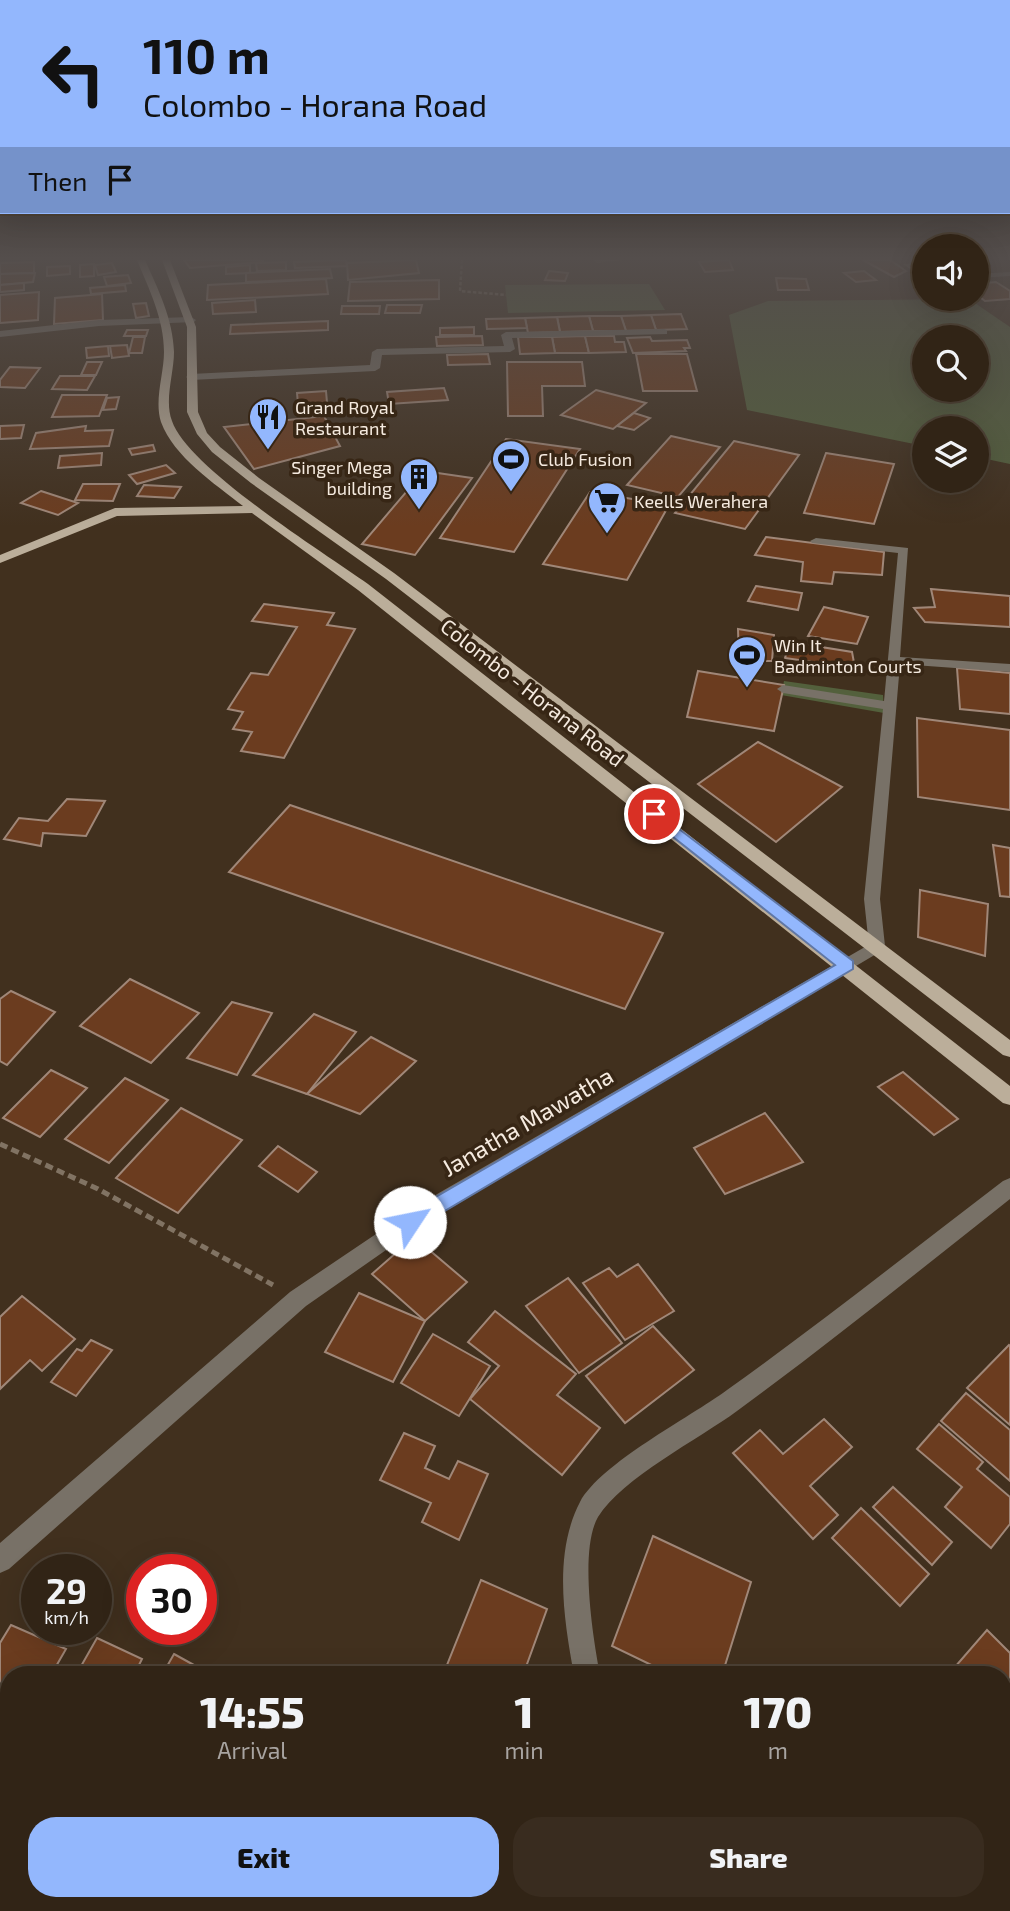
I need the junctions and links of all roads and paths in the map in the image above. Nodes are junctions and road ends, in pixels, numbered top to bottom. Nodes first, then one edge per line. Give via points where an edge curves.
1 (169, 349) edge
2 (194, 349) edge
3 (502, 349) edge
4 (191, 377) junction
5 (287, 506) junction
6 (254, 509) junction
7 (816, 541) dead end
8 (0, 559) edge
9 (469, 635) junction
10 (440, 647) junction
11 (894, 660) junction
12 (1010, 668) edge
13 (783, 689) dead end
14 (890, 706) junction
15 (877, 946) junction
16 (847, 965) junction
17 (1010, 1050) edge
18 (1010, 1097) edge
19 (0, 1144) edge
20 (1010, 1187) edge
21 (298, 1299) junction
22 (0, 1560) edge
23 (586, 1666) edge

1 - 6 main road, Colombo - Horana Road via 164,396 169,429 201,465
2 - 4 main road, Colombo - Horana Road
3 - 4 street via 377,352 375,368
4 - 5 main road, Colombo - Horana Road via 196,425 227,458
5 - 6 main road
5 - 9 main road, Colombo - Horana Road
6 - 8 main road via 115,512
6 - 10 main road, Colombo - Horana Road
7 - 11 lane via 904,550
9 - 10 main road
9 - 15 main road, Colombo - Horana Road
10 - 16 main road, Colombo - Horana Road
11 - 12 lane
11 - 14 lane
13 - 14 lane
14 - 15 lane via 872,899
15 - 16 street, Janatha Mawatha
15 - 17 main road, Colombo - Horana Road
16 - 18 main road, Colombo - Horana Road
16 - 21 street, Janatha Mawatha via 432,1207
19 - 21 path via 98,1189
20 - 23 street via 773,1371 614,1483 590,1508 579,1533 578,1588
21 - 22 street, Janatha Mawatha

